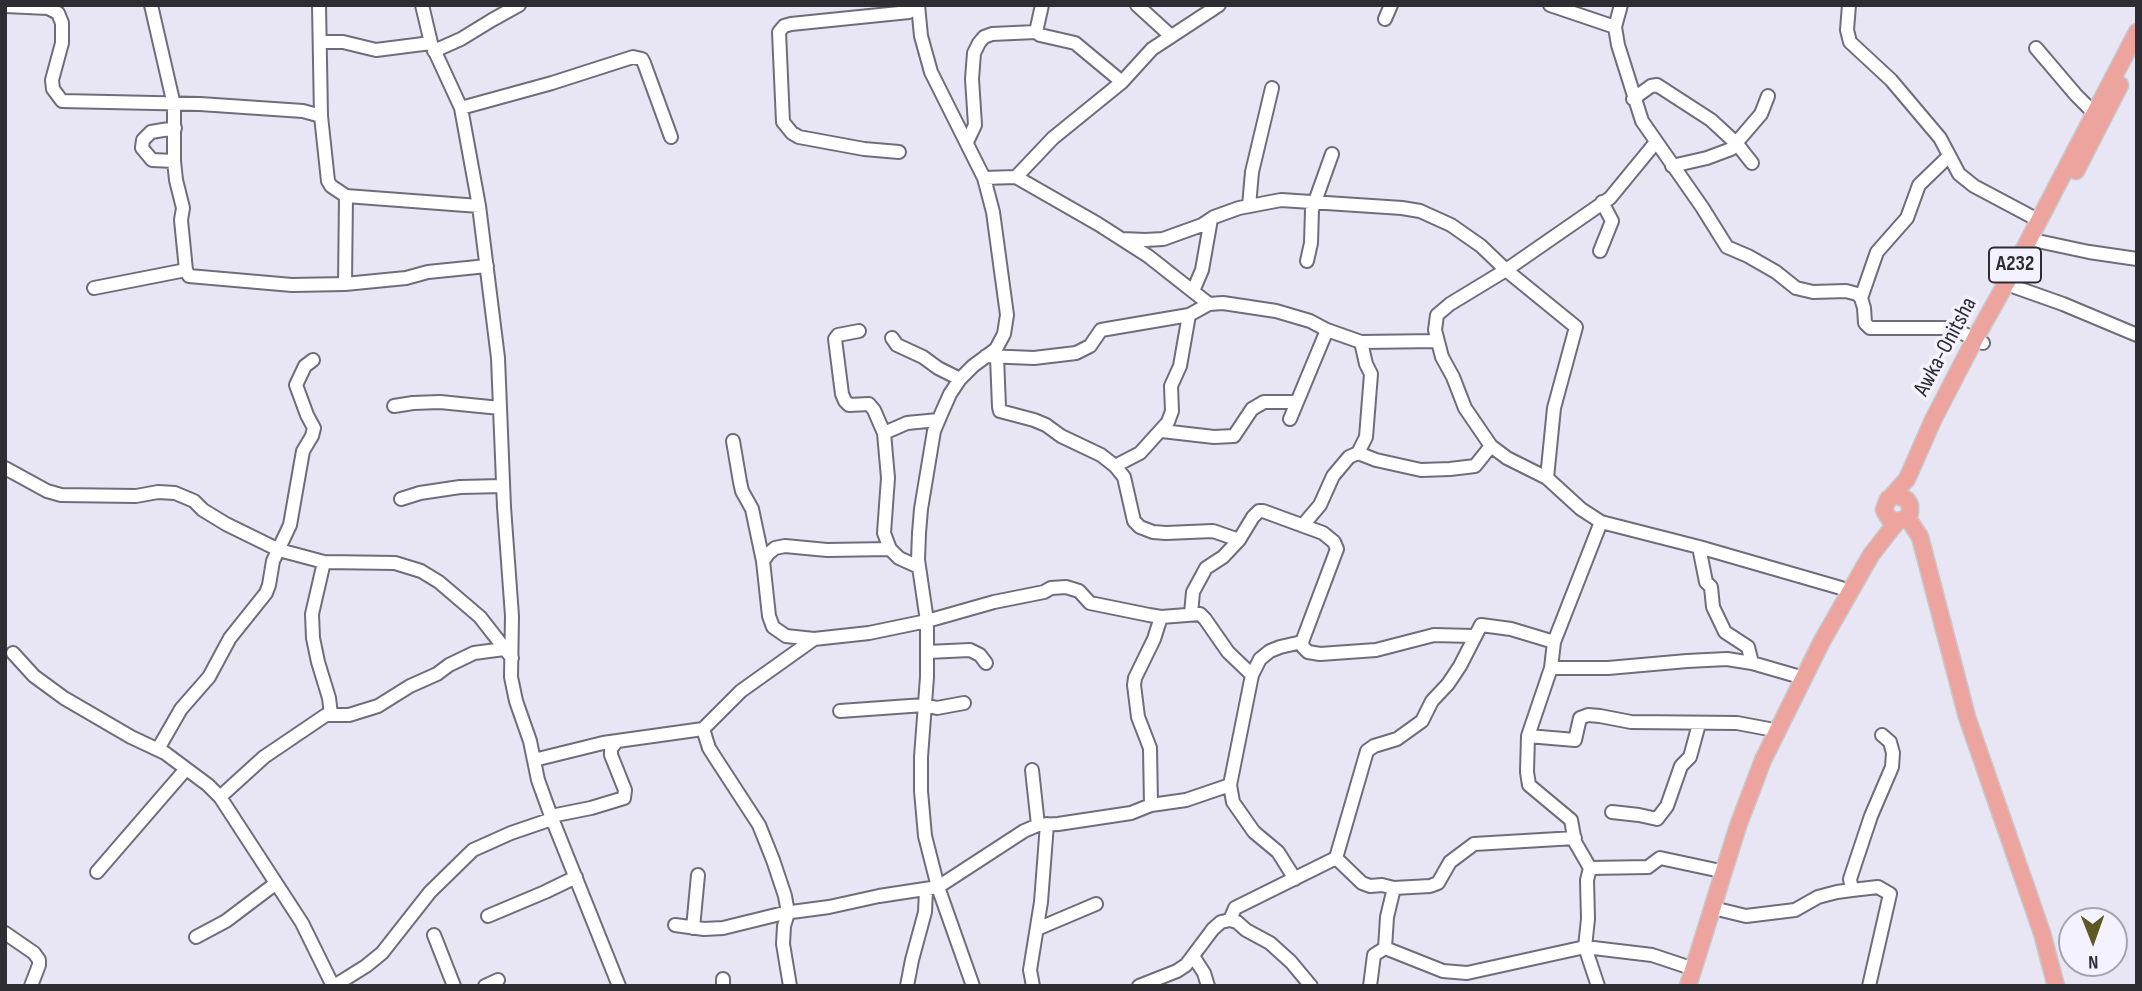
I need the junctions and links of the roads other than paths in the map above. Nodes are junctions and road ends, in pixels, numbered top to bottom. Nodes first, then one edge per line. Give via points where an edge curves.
1 (151, 5) edge
2 (319, 5) edge
3 (422, 5) edge
4 (519, 5) edge
5 (1042, 5) edge
6 (1137, 5) edge
7 (1219, 5) edge
8 (1391, 5) edge
9 (1550, 5) edge
10 (1621, 5) edge
11 (1849, 5) edge
12 (5, 6) edge
13 (911, 10) edge
14 (1385, 19) dead end
15 (1615, 27) junction
16 (1036, 32) junction
17 (2137, 32) edge
18 (1171, 36) junction
19 (320, 42) junction
20 (432, 47) junction
21 (2036, 48) dead end
22 (2137, 52) edge
23 (1122, 82) junction
24 (1272, 88) dead end
25 (1768, 96) dead end
26 (1633, 99) junction
27 (174, 105) junction
28 (461, 108) junction
29 (2094, 113) junction
30 (321, 116) junction
31 (175, 128) junction
32 (671, 137) dead end
33 (967, 142) junction
34 (1656, 142) junction
35 (1737, 144) junction
36 (899, 152) dead end
37 (1332, 154) dead end
38 (1949, 156) junction
39 (174, 161) junction
40 (1752, 163) dead end
41 (1672, 166) junction
42 (1017, 177) junction
43 (985, 178) junction
44 (346, 196) junction
45 (1314, 201) junction
46 (1602, 202) junction
47 (479, 206) junction
48 (1249, 206) junction
49 (1211, 219) junction
50 (2038, 220) junction
51 (1122, 239) junction
52 (2033, 240) junction
53 (1600, 251) dead end
54 (2137, 259) edge
55 (1307, 261) dead end
56 (486, 266) junction
57 (186, 270) junction
58 (1506, 270) junction
59 (345, 284) junction
60 (2015, 287) junction
61 (94, 288) dead end
62 (1193, 291) junction
63 (1861, 298) junction
64 (1209, 304) junction
65 (1189, 315) junction
66 (1327, 330) junction
67 (859, 331) dead end
68 (2137, 335) edge
69 (892, 338) dead end
70 (1980, 340) junction
71 (1437, 341) junction
72 (1361, 342) junction
73 (991, 356) junction
74 (313, 360) dead end
75 (960, 379) junction
76 (1296, 402) junction
77 (394, 406) dead end
78 (500, 408) junction
79 (1290, 419) dead end
80 (939, 420) junction
81 (1162, 431) junction
82 (884, 433) junction
83 (733, 441) dead end
84 (1490, 446) junction
85 (1358, 453) junction
86 (1115, 467) junction
87 (5, 468) edge
88 (1547, 478) junction
89 (503, 486) junction
90 (401, 499) dead end
91 (1900, 514) junction
92 (1601, 522) junction
93 (1303, 525) junction
94 (1239, 540) junction
95 (1699, 547) junction
96 (890, 549) junction
97 (279, 550) junction
98 (763, 561) junction
99 (324, 562) junction
100 (919, 567) junction
101 (1841, 588) junction
102 (1191, 614) junction
103 (1161, 617) junction
104 (927, 621) junction
105 (1473, 636) junction
106 (814, 639) junction
107 (1303, 642) junction
108 (1554, 642) junction
109 (927, 652) junction
110 (13, 653) dead end
111 (508, 653) junction
112 (986, 663) dead end
113 (1752, 663) junction
114 (1551, 668) junction
115 (1252, 675) junction
116 (1797, 676) junction
117 (964, 703) dead end
118 (924, 705) junction
119 (840, 711) dead end
120 (331, 714) junction
121 (1699, 724) junction
122 (703, 729) junction
123 (1769, 729) junction
124 (1882, 735) dead end
125 (1528, 736) junction
126 (617, 741) junction
127 (158, 749) junction
128 (534, 760) junction
129 (186, 769) junction
130 (1031, 770) dead end
131 (1230, 785) junction
132 (220, 797) junction
133 (1151, 805) junction
134 (1612, 812) dead end
135 (552, 818) junction
136 (1042, 825) junction
137 (1575, 838) junction
138 (1336, 858) junction
139 (1590, 868) junction
140 (1716, 870) junction
141 (97, 873) dead end
142 (698, 875) dead end
143 (576, 877) junction
144 (1295, 880) junction
145 (275, 884) junction
146 (932, 888) junction
147 (1394, 888) junction
148 (1852, 890) junction
149 (1096, 904) dead end
150 (1713, 908) junction
151 (788, 913) junction
152 (488, 916) dead end
153 (1230, 920) junction
154 (675, 925) dead end
155 (693, 928) junction
156 (1037, 929) junction
157 (5, 933) edge
158 (434, 935) dead end
159 (196, 937) dead end
160 (1585, 947) junction
161 (1385, 948) junction
162 (1193, 956) junction
163 (1685, 966) junction
164 (498, 980) dead end
165 (31, 986) edge
166 (334, 986) edge
167 (454, 986) edge
168 (485, 986) edge
169 (619, 986) edge
170 (790, 986) edge
171 (908, 986) edge
172 (973, 986) edge
173 (1033, 986) edge
174 (1139, 986) edge
175 (1208, 986) edge
176 (1311, 986) edge
177 (1370, 986) edge
178 (1598, 986) edge
179 (1679, 986) edge
180 (1688, 986) edge
181 (1869, 986) edge
182 (2056, 986) edge

1 - 27 street
2 - 19 street
3 - 20 street
4 - 20 street via 461,39
5 - 16 street
6 - 18 street
7 - 18 street
8 - 14 street
9 - 15 street
10 - 15 street
11 - 38 street via 1850,42 1891,80 1940,138
12 - 27 street via 58,12 62,43 52,79 62,101
13 - 33 street via 931,72
13 - 36 street via 791,24 779,32 783,122 792,133
15 - 26 street
16 - 23 street via 1075,43
16 - 33 street via 992,34 979,43 972,79 975,125
17 - 29 main road, Awka-Onitsha / A232
18 - 23 street via 1152,49
19 - 20 street via 376,50
19 - 30 street
20 - 28 street
21 - 29 street
22 - 52 main road, Awka-Onitsha / A232 via 2090,145
23 - 42 street via 1052,138
24 - 48 street via 1252,172
25 - 35 street
26 - 34 street
26 - 35 street via 1657,85 1711,120
27 - 30 street via 303,111
27 - 31 street
28 - 32 street via 633,57 644,63
28 - 47 street
29 - 50 main road, Awka-Onitsha / A232
30 - 44 street via 328,181
31 - 39 street
31 - 39 street via 151,132 142,148 152,160
33 - 43 street
34 - 41 street
34 - 46 street
35 - 40 street
35 - 41 street via 1707,158
37 - 45 street
38 - 50 street via 1959,174 1974,186
38 - 63 street via 1919,185 1907,218 1877,252
39 - 57 street via 183,208
41 - 63 street via 1727,247 1776,272 1796,288 1852,292
42 - 43 street
42 - 51 street
43 - 73 street via 1007,315 1001,341
44 - 47 street
44 - 59 street
45 - 48 street via 1281,200
45 - 55 street
45 - 58 street via 1420,211 1466,234
46 - 53 street via 1612,221
46 - 58 street
47 - 56 street
48 - 49 street
49 - 51 street via 1163,239
49 - 62 street via 1202,270
50 - 52 main road, Awka-Onitsha / A232
51 - 62 street
52 - 54 street
52 - 60 main road, Awka-Onitsha / A232
52 - 70 main road, Awka-Onitsha / A232
56 - 59 street
56 - 78 street
57 - 59 street via 191,277
57 - 61 street
58 - 71 street via 1437,315
58 - 88 street via 1576,327 1554,408
60 - 68 street
60 - 70 main road, Awka-Onitsha / A232
62 - 64 street
63 - 70 street via 1870,328 1946,328
64 - 65 street
64 - 66 street via 1276,311
65 - 73 street via 1101,330 1090,346 1076,353 1034,358
65 - 81 street via 1180,366 1171,386 1172,411
66 - 72 street
66 - 76 street
67 - 82 street via 835,339 842,394 849,405 872,405
69 - 75 street via 902,349
70 - 91 main road, Awka-Onitsha / A232
70 - 91 main road, Awka-Onitsha / A232 via 1933,420 1911,471 1892,496 1903,496
71 - 72 street
71 - 84 street via 1465,408
72 - 85 street via 1371,382 1367,428
73 - 75 street
73 - 86 street via 1000,411 1046,425 1101,454
74 - 97 street via 296,385 314,428 303,451 290,525
75 - 80 street
76 - 79 street
76 - 81 street via 1264,402 1252,409 1234,436
77 - 78 street via 440,402
78 - 89 street
80 - 82 street via 907,423
80 - 100 street via 921,509
81 - 86 street via 1140,453
82 - 96 street via 888,478 884,533
83 - 98 street
84 - 85 street via 1475,466 1450,469 1421,470
84 - 88 street
85 - 93 street via 1333,476 1320,505
86 - 94 street via 1124,477 1134,521 1140,527 1166,533 1213,531
87 - 97 street via 61,495 175,493
88 - 92 street
89 - 90 street via 460,487
89 - 111 street
91 - 101 main road, A232
91 - 150 main road, A232 via 1822,641 1763,760
91 - 182 main road via 1915,528 1923,549 1967,718
92 - 95 street
92 - 108 street
93 - 94 street via 1259,511
93 - 107 street via 1323,533 1337,549
94 - 102 street via 1206,568 1193,592
95 - 101 street
95 - 113 street via 1713,607 1725,632 1748,647
96 - 98 street via 785,546 775,548
96 - 100 street
97 - 99 street
97 - 127 street via 265,593 230,638 209,677 181,709
98 - 106 street via 773,626 786,636
99 - 111 street via 395,563 421,571 480,617
99 - 120 street via 312,614
100 - 104 street
101 - 116 main road, A232
102 - 103 street
102 - 115 street via 1203,616 1228,652
103 - 104 street via 1090,603 1079,590 1066,587
103 - 133 street via 1134,685 1138,717 1150,748
104 - 106 street
104 - 109 street
105 - 107 street via 1434,635 1376,650 1320,654 1308,652
105 - 108 street via 1483,624
105 - 138 street via 1460,666 1432,701 1423,721 1397,739 1367,751
106 - 122 street via 741,691
107 - 115 street via 1270,651
108 - 114 street
109 - 112 street via 970,650
109 - 118 street
110 - 127 street via 64,698
111 - 120 street via 474,653 379,706 349,715
111 - 128 street via 516,701
113 - 114 street via 1727,659
113 - 116 street
114 - 125 street
115 - 131 street
116 - 123 main road, A232
117 - 118 street via 937,708
118 - 119 street
118 - 146 street via 922,807
120 - 132 street via 264,757
121 - 123 street via 1737,723
121 - 125 street via 1631,722 1588,715 1580,718 1575,740
121 - 134 street via 1690,757 1681,766 1667,806 1657,819
122 - 126 street
122 - 151 street via 709,748 759,825
123 - 140 main road, A232 via 1740,795
124 - 148 street via 1890,742 1892,767 1853,865
125 - 137 street via 1529,785 1571,820
126 - 128 street
126 - 135 street via 611,755 624,797
127 - 129 street
128 - 135 street
129 - 132 street
129 - 141 street
130 - 136 street
131 - 133 street via 1186,800
131 - 144 street via 1233,802 1254,832 1278,852
132 - 145 street
133 - 136 street via 1104,818
135 - 143 street
135 - 166 street via 472,850 430,892 382,953
136 - 146 street via 1024,831
136 - 156 street
137 - 139 street
137 - 147 street via 1474,844 1450,862 1438,883
138 - 144 street
138 - 147 street via 1362,883
139 - 140 street via 1648,867 1660,858
139 - 160 street
140 - 163 main road, A232
142 - 155 street
143 - 152 street
143 - 169 street
144 - 153 street via 1235,908
145 - 159 street
145 - 166 street via 302,923
146 - 151 street
146 - 171 street
146 - 172 street
147 - 161 street
148 - 150 street via 1818,897 1795,910 1746,916
148 - 181 street via 1878,887 1890,894
149 - 156 street
150 - 180 main road, A232
151 - 155 street via 723,929
151 - 170 street via 783,944
153 - 162 street via 1213,929
153 - 176 street via 1270,943
154 - 155 street
156 - 173 street via 1030,970
157 - 165 street via 38,960
158 - 167 street
160 - 161 street via 1467,973 1443,971
160 - 163 street via 1652,955
160 - 178 street
161 - 177 street via 1374,955
162 - 174 street via 1177,971
162 - 175 street
163 - 179 main road, A232
164 - 168 street

